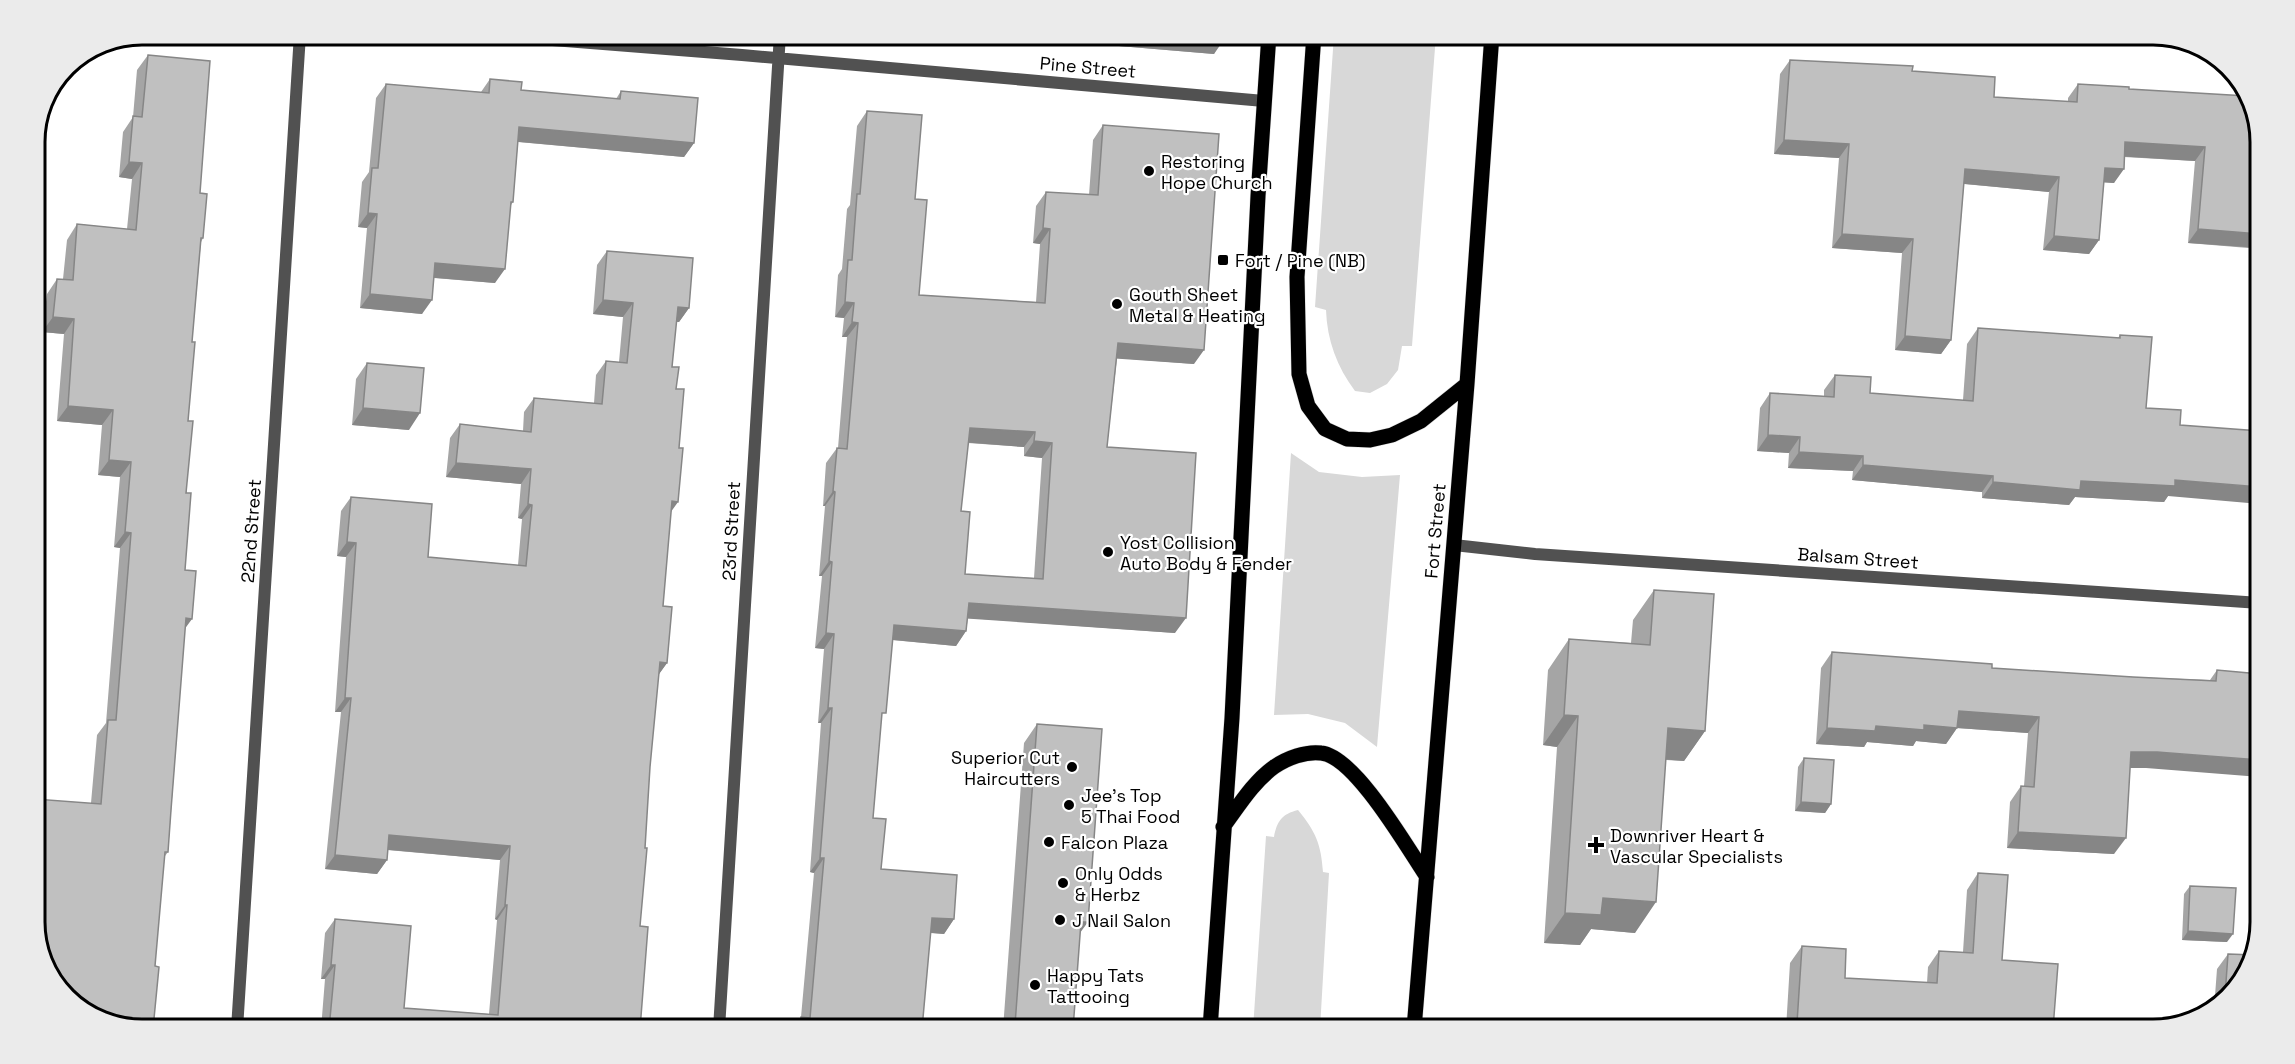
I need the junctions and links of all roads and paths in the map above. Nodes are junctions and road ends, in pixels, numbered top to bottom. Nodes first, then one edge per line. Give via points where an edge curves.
1 (299, 45) edge
2 (616, 45) edge
3 (780, 45) edge
4 (1268, 45) edge
5 (1313, 45) edge
6 (1491, 45) edge
7 (779, 58) junction
8 (1264, 101) junction
9 (1467, 384) junction
10 (1454, 545) junction
11 (2250, 602) edge
12 (1223, 826) junction
13 (1427, 877) junction
14 (238, 1019) edge
15 (720, 1019) edge
16 (1211, 1019) edge
17 (1415, 1019) edge

1 - 14 street, 22nd Street
2 - 7 street, Pine Street
3 - 7 street, 23rd Street
4 - 8 main road
5 - 9 main road via 1297,277 1298,364 1308,406 1325,429 1347,439 1370,440 1421,421
6 - 9 main road, Fort Street
7 - 8 street, Pine Street
7 - 15 street, 23rd Street
8 - 12 main road
9 - 10 main road, Fort Street
10 - 11 street, Balsam Street via 1535,554
10 - 13 main road, Fort Street
12 - 13 main road via 1274,767 1301,754 1323,753 1343,764 1366,787
12 - 16 main road
13 - 17 main road, Fort Street

